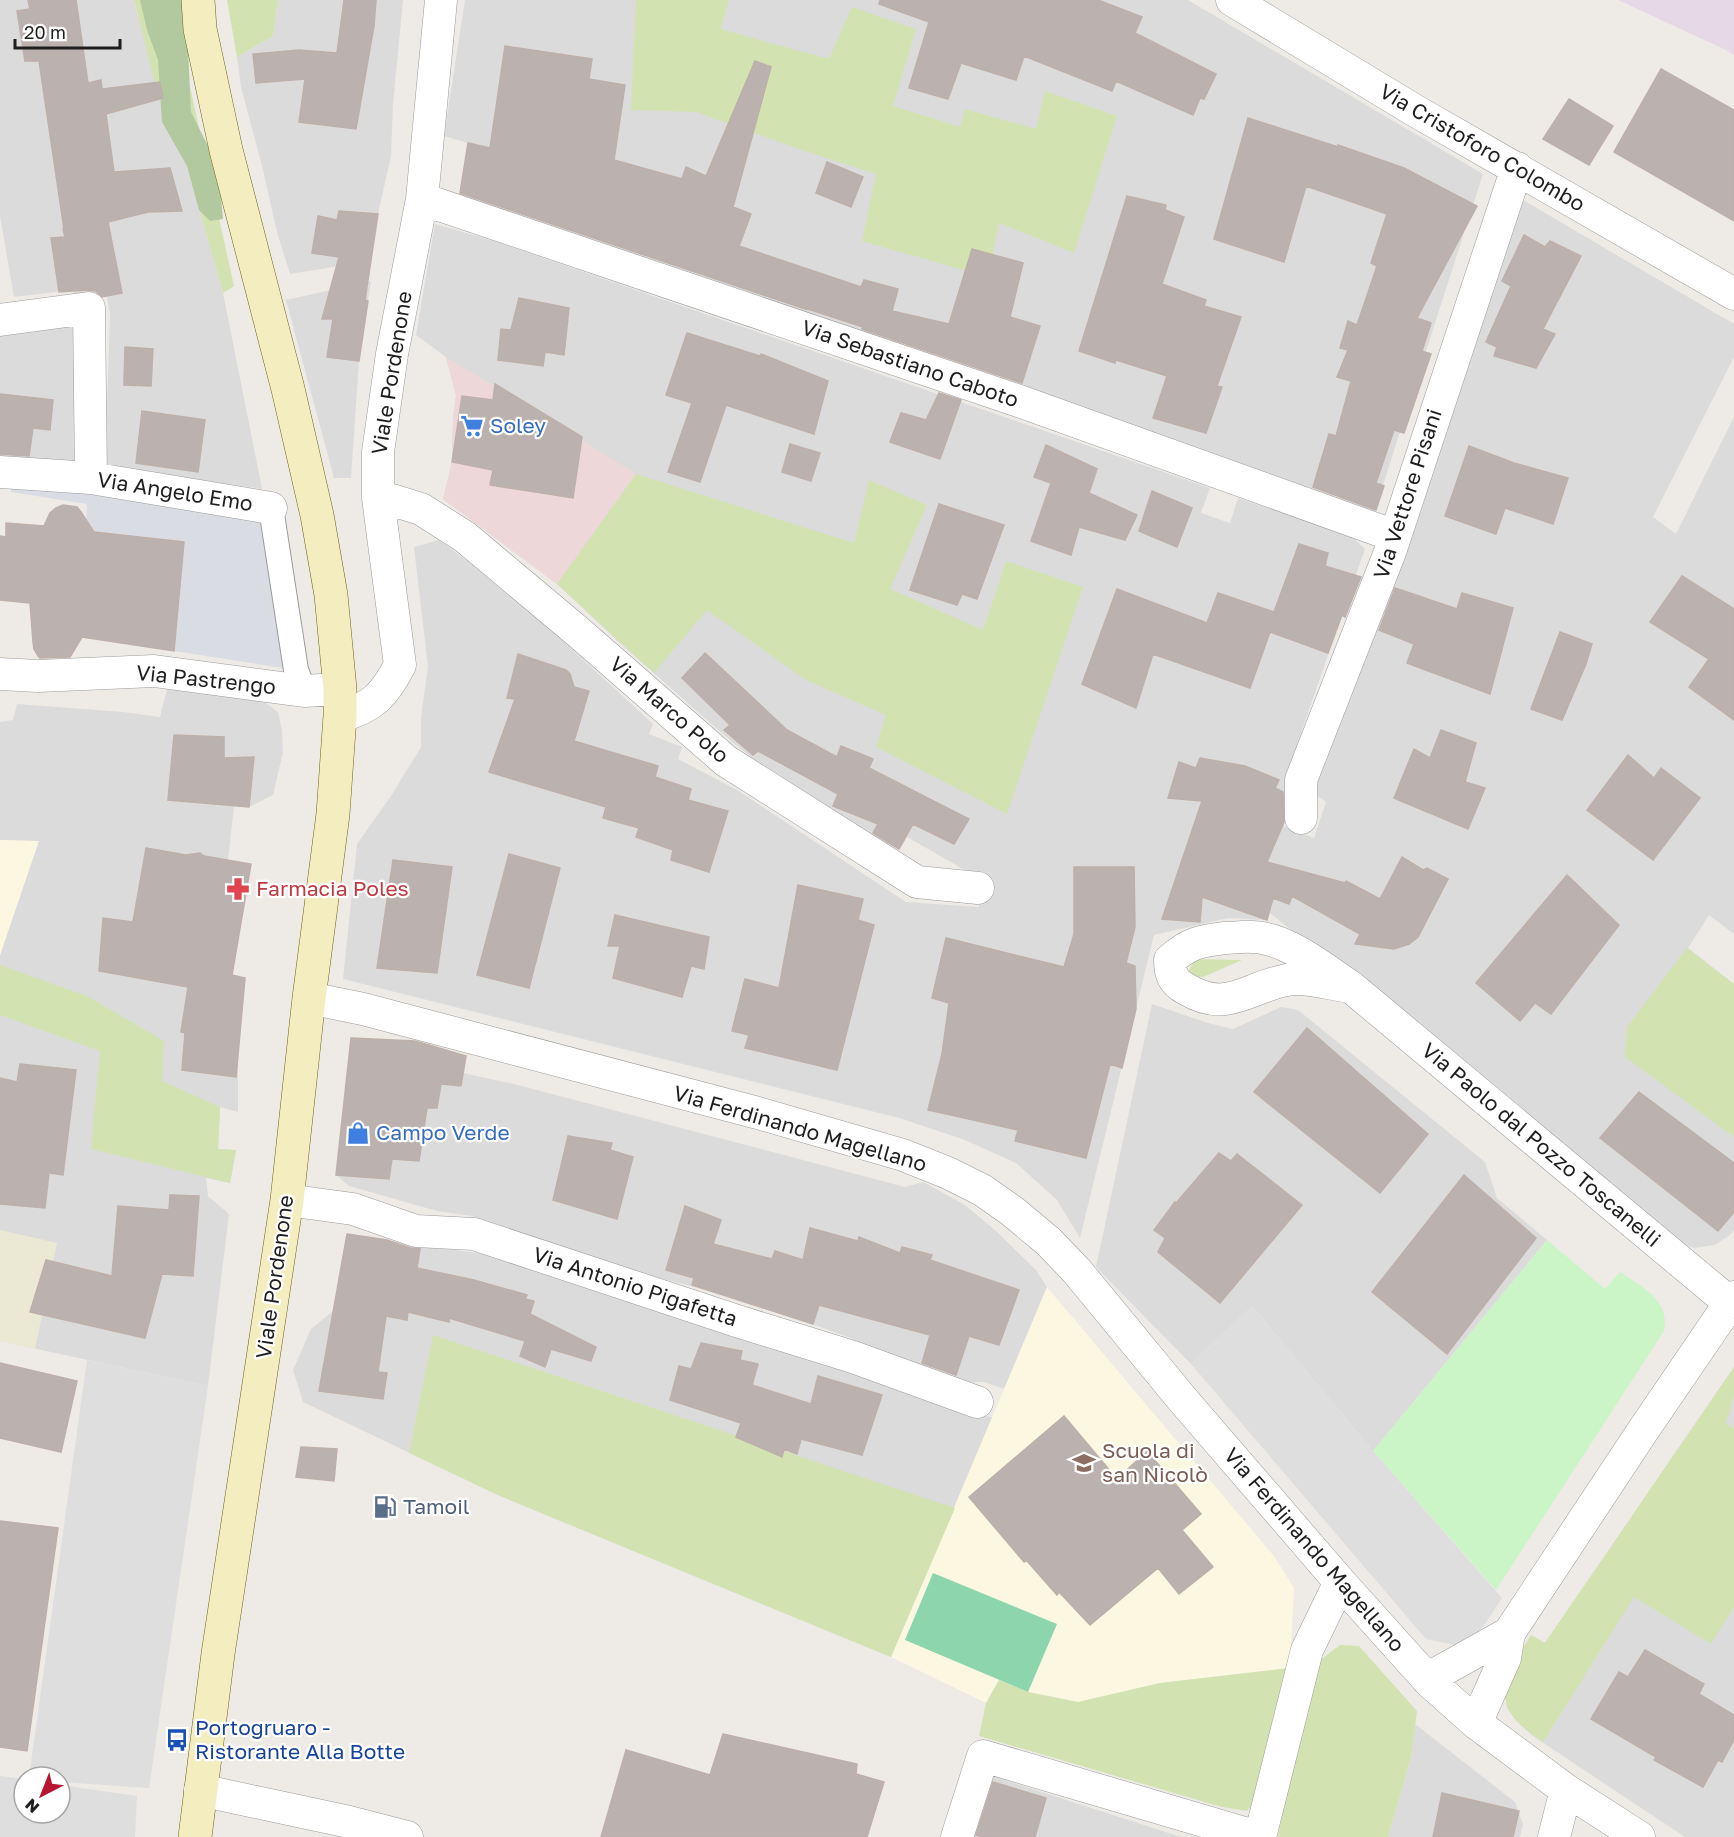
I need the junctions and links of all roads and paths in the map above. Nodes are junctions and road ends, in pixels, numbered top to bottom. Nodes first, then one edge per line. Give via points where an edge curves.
1 (198, 0) edge
2 (441, 0) edge
3 (1232, 0) edge
4 (1517, 168) junction
5 (422, 199) junction
6 (1734, 294) edge
7 (0, 320) edge
8 (0, 472) edge
9 (91, 478) junction
10 (378, 498) junction
11 (271, 508) joint
12 (1395, 536) junction
13 (0, 674) edge
14 (304, 691) junction
15 (340, 703) junction
16 (1301, 818) dead end
17 (978, 888) dead end
18 (1351, 987) junction
19 (309, 998) junction
20 (287, 1200) junction
21 (1732, 1300) edge
22 (977, 1402) dead end
23 (1341, 1582) junction
24 (1509, 1633) junction
25 (1427, 1679) junction
26 (1476, 1723) junction
27 (200, 1790) junction
28 (1566, 1790) junction
29 (195, 1837) edge
30 (407, 1837) edge
31 (957, 1837) edge
32 (1259, 1837) edge
33 (1554, 1837) edge
34 (1639, 1837) edge

1 - 15 main road, Viale Pordenone via 200,29 222,131 317,515 331,595
2 - 5 street, Viale Pordenone
3 - 4 street, Via Cristoforo Colombo
4 - 6 street, Via Cristoforo Colombo
4 - 12 street, Via Vettore Pisani
5 - 10 street, Viale Pordenone via 392,354 378,452
5 - 12 street, Via Sebastiano Caboto via 1008,398
7 - 9 street via 88,308
8 - 9 street, Via Angelo Emo
9 - 11 street, Via Angelo Emo
10 - 15 street, Viale Pordenone via 400,665 378,699 362,707
10 - 17 street, Via Marco Polo via 422,509 465,537 726,761 917,882
11 - 14 street, Via Angelo Emo via 296,670
12 - 16 street, Via Vettore Pisani via 1301,780
13 - 14 street, Via Pastrengo via 154,671
14 - 15 street, Via Pastrengo
15 - 19 main road, Viale Pordenone via 333,814
18 - 18 street, Via Paolo dal Pozzo Toscanelli via 1278,942 1254,936 1200,941 1170,960 1176,984 1218,1001 1289,979
18 - 21 street, Via Paolo dal Pozzo Toscanelli
19 - 20 main road, Viale Pordenone
19 - 23 street, Via Ferdinando Magellano via 758,1113 903,1155 982,1190 1048,1241 1076,1270
20 - 22 street, Via Antonio Pigafetta via 353,1209 417,1231 474,1234 853,1357
20 - 27 main road, Viale Pordenone
21 - 24 street, Via Paolo dal Pozzo Toscanelli
23 - 25 street, Via Ferdinando Magellano
23 - 32 street via 1307,1650
24 - 25 street, Via Paolo dal Pozzo Toscanelli
24 - 26 street, Via Paolo dal Pozzo Toscanelli via 1505,1658
25 - 26 street, Via Ferdinando Magellano
26 - 28 street, Via Ferdinando Magellano
27 - 29 main road, Viale Pordenone
27 - 30 street
28 - 33 street
28 - 34 street, Via Ferdinando Magellano
31 - 32 street via 983,1756

